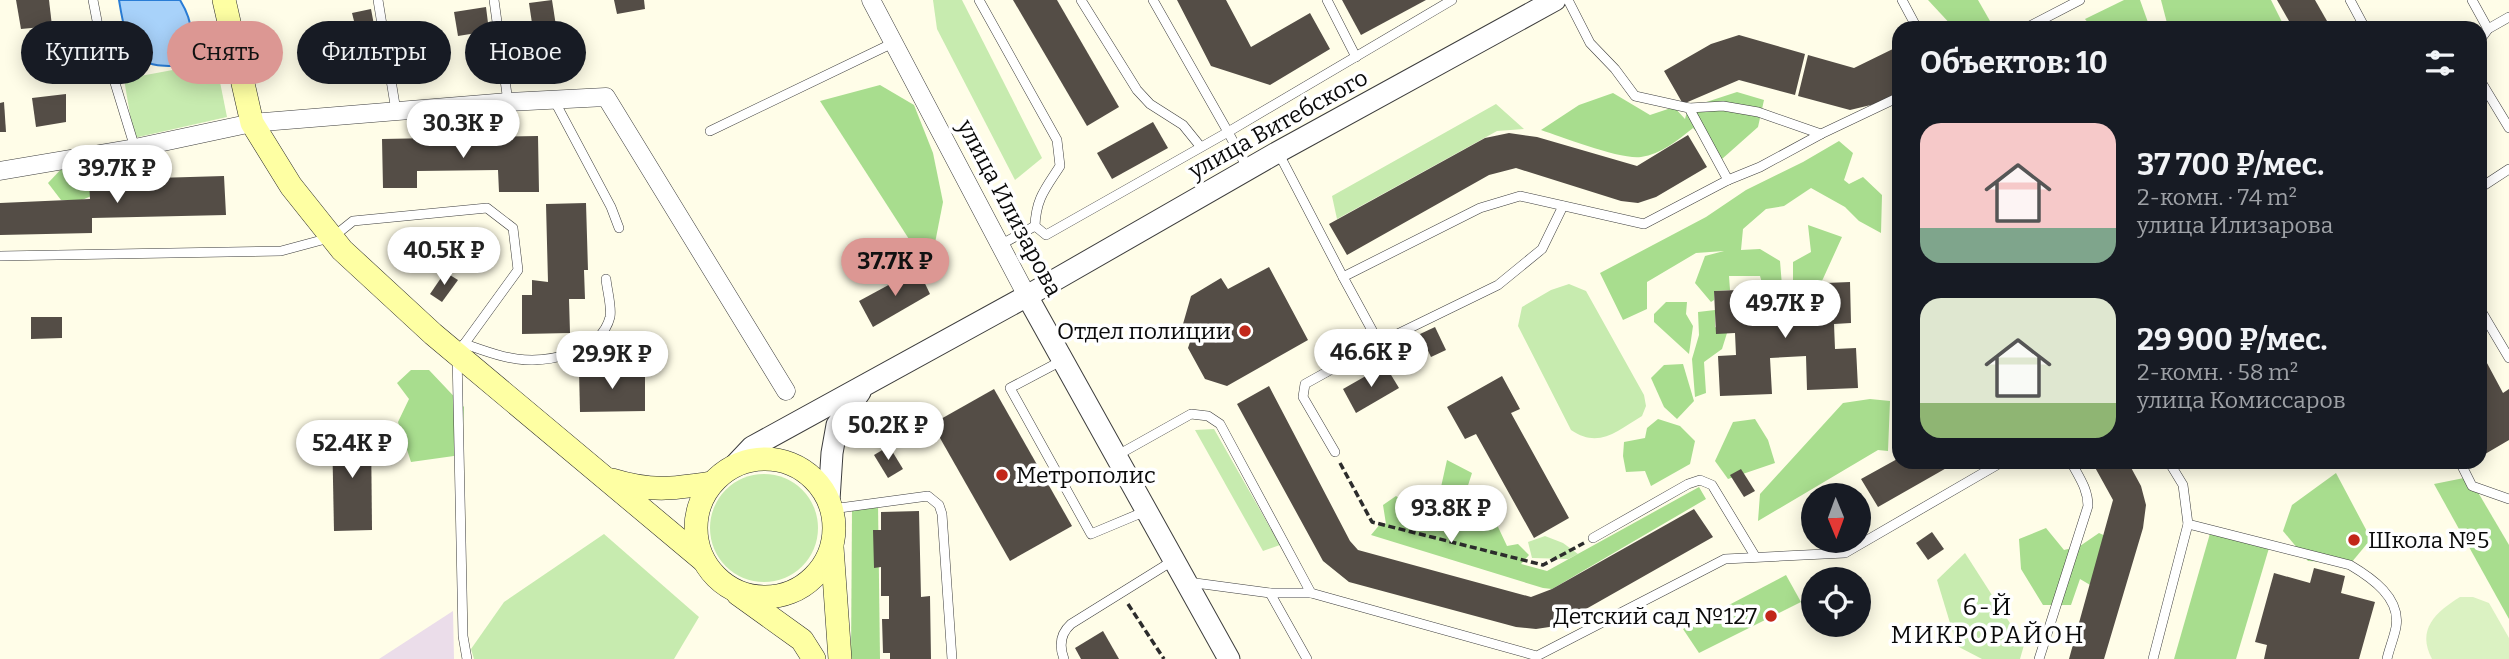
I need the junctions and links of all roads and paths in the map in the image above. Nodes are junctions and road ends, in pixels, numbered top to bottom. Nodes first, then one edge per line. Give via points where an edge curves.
1 (93, 0) edge
2 (224, 0) edge
3 (378, 0) edge
4 (494, 0) edge
5 (871, 0) edge
6 (979, 0) edge
7 (1081, 0) edge
8 (1153, 0) edge
9 (1327, 0) edge
10 (1452, 0) edge
11 (1555, 0) edge
12 (1568, 0) edge
13 (1902, 0) edge
14 (2080, 0) edge
15 (2350, 0) edge
16 (2472, 0) edge
17 (1533, 5) edge
18 (2509, 17) edge
19 (1913, 21) edge
20 (2040, 21) edge
21 (2361, 21) edge
22 (2484, 21) edge
23 (2488, 29) edge
24 (893, 43) junction
25 (1356, 57) junction
26 (2487, 92) edge
27 (554, 100) junction
28 (1892, 100) edge
29 (508, 102) junction
30 (1689, 108) junction
31 (396, 111) junction
32 (252, 123) junction
33 (2509, 128) edge
34 (710, 131) dead end
35 (1228, 132) junction
36 (1821, 134) junction
37 (1200, 146) junction
38 (135, 148) junction
39 (1279, 152) junction
40 (1248, 169) junction
41 (2509, 169) edge
42 (0, 171) edge
43 (1728, 180) junction
44 (2487, 183) edge
45 (1563, 206) junction
46 (1035, 226) junction
47 (619, 228) dead end
48 (333, 237) junction
49 (999, 245) junction
50 (0, 256) edge
51 (1343, 277) junction
52 (606, 279) dead end
53 (1027, 296) junction
54 (2487, 321) edge
55 (1379, 343) junction
56 (460, 349) junction
57 (2509, 358) edge
58 (1063, 360) junction
59 (863, 387) junction
60 (786, 391) dead end
61 (1335, 452) joint
62 (1116, 456) junction
63 (735, 465) junction
64 (1990, 469) edge
65 (2075, 469) edge
66 (2173, 469) edge
67 (2464, 469) edge
68 (599, 475) junction
69 (711, 483) junction
70 (2509, 499) edge
71 (830, 505) junction
72 (1147, 511) junction
73 (2188, 524) junction
74 (1593, 538) joint
75 (832, 546) junction
76 (1755, 556) junction
77 (1174, 560) junction
78 (703, 561) junction
79 (1186, 582) junction
80 (730, 588) junction
81 (1270, 593) junction
82 (1311, 593) junction
83 (1121, 594) junction
84 (1559, 645) junction
85 (467, 659) edge
86 (814, 659) edge
87 (840, 659) edge
88 (952, 659) edge
89 (1064, 659) edge
90 (1164, 659) edge
91 (1229, 659) edge
92 (1307, 659) edge
93 (1554, 659) edge
94 (2039, 659) edge
95 (2153, 659) edge
96 (2386, 659) edge

1 - 38 lane
2 - 32 main road
3 - 31 lane
4 - 29 lane
5 - 24 street, улица Илизарова
6 - 46 lane via 1057,140 1060,166 1038,201
7 - 37 lane via 1137,90 1184,125
8 - 35 lane
9 - 25 lane
10 - 25 lane
11 - 17 street, улица Витебского
12 - 30 lane via 1590,43 1635,96
13 - 19 lane
14 - 20 lane
15 - 21 lane
16 - 22 lane
17 - 39 street, улица Витебского
18 - 23 lane
24 - 34 lane
24 - 49 street, улица Илизарова
25 - 35 lane
26 - 33 lane
27 - 29 street
27 - 47 lane
27 - 60 street via 606,97
28 - 36 lane
29 - 31 street
30 - 36 lane via 1723,106 1758,112
30 - 43 lane
31 - 32 street
32 - 38 street
32 - 48 main road via 291,186
35 - 37 lane
35 - 40 lane
36 - 43 lane
37 - 46 lane via 1046,236
38 - 42 street
39 - 40 street, улица Витебского
39 - 51 lane
40 - 53 street, улица Витебского
41 - 44 lane
43 - 45 lane via 1644,224
45 - 51 lane via 1520,196 1480,208
45 - 55 lane via 1542,249 1498,285
46 - 49 lane
48 - 50 lane via 281,251
48 - 56 main road via 362,268
48 - 56 lane via 353,221 487,208 513,228 518,270
49 - 53 street, улица Илизарова
51 - 55 lane
52 - 56 lane via 610,316 601,335 583,349 556,358 516,359
53 - 58 street, улица Илизарова
53 - 59 street, улица Витебского
54 - 57 lane
55 - 61 lane via 1303,387 1303,397
56 - 68 main road
56 - 85 lane
58 - 62 street, улица Илизарова
58 - 72 lane via 1010,388 1091,534
59 - 63 street, улица Витебского via 752,447
59 - 71 street via 837,425
61 - 74 path via 1372,522 1543,565
62 - 72 street, улица Илизарова
62 - 82 lane via 1191,414 1208,416 1220,424
63 - 69 main road
63 - 71 main road via 779,460 799,468 817,482
64 - 76 lane via 1845,553
65 - 94 lane via 2088,506
66 - 73 lane via 2183,485
67 - 70 lane via 2472,486
68 - 69 main road via 639,488
68 - 78 main road
69 - 78 main road via 695,521
71 - 75 main road
71 - 88 lane via 928,496 939,505
72 - 77 street, улица Илизарова
73 - 95 lane
73 - 96 lane via 2350,565 2372,578 2394,604 2396,625
74 - 76 lane via 1700,480 1712,485
75 - 80 main road via 823,566 791,592 750,596
75 - 87 main road
76 - 84 lane via 1725,559
77 - 79 street, улица Илизарова
77 - 83 lane
78 - 80 main road
79 - 81 lane
79 - 91 street, улица Илизарова
80 - 86 main road via 803,640
81 - 82 lane
81 - 92 lane
82 - 84 lane via 1537,656
83 - 89 lane via 1064,631 1060,648
83 - 90 path
84 - 93 lane

